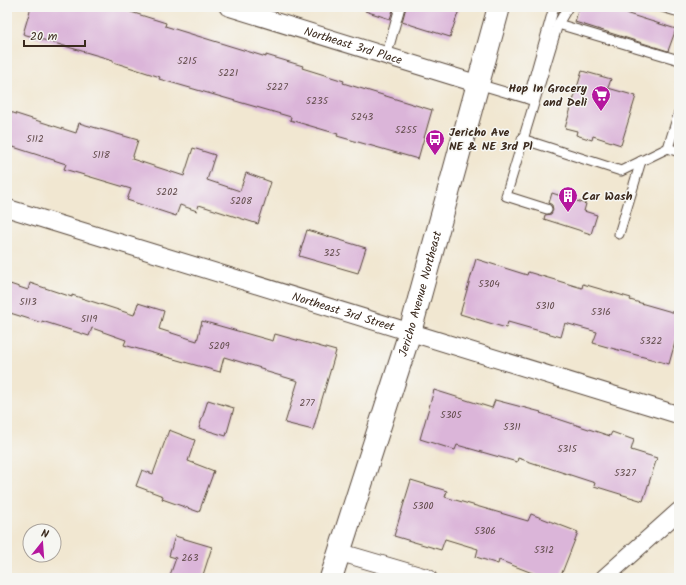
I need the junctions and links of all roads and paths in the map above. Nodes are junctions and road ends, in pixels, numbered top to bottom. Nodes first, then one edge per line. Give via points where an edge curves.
1 (228, 7) edge
2 (400, 7) edge
3 (499, 7) edge
4 (554, 7) edge
5 (568, 7) edge
6 (662, 7) edge
7 (679, 12) edge
8 (558, 24) junction
9 (386, 57) junction
10 (679, 60) edge
11 (478, 84) junction
12 (531, 100) junction
13 (679, 112) edge
14 (522, 139) junction
15 (668, 148) junction
16 (679, 152) edge
17 (641, 161) junction
18 (7, 208) edge
19 (547, 209) dead end
20 (619, 234) dead end
21 (410, 332) junction
22 (679, 415) edge
23 (679, 511) edge
24 (339, 552) junction
25 (331, 578) edge
26 (428, 578) edge
27 (604, 578) edge

1 - 9 street, Northeast 3rd Place
2 - 9 lane
3 - 11 street, Jericho Avenue Northeast
4 - 12 lane
5 - 8 lane
6 - 7 lane
8 - 10 lane
8 - 12 lane
9 - 11 street, Northeast 3rd Place
11 - 12 lane
11 - 21 street, Jericho Avenue Northeast
12 - 14 lane
13 - 15 lane
14 - 17 lane via 621,172
14 - 19 lane via 506,196
15 - 16 lane
15 - 17 lane
17 - 20 lane
18 - 21 street, Northeast 3rd Street
21 - 22 street, Northeast 3rd Street
21 - 24 street, Jericho Avenue Northeast
23 - 27 street
24 - 25 street, Jericho Avenue Northeast
24 - 26 street

